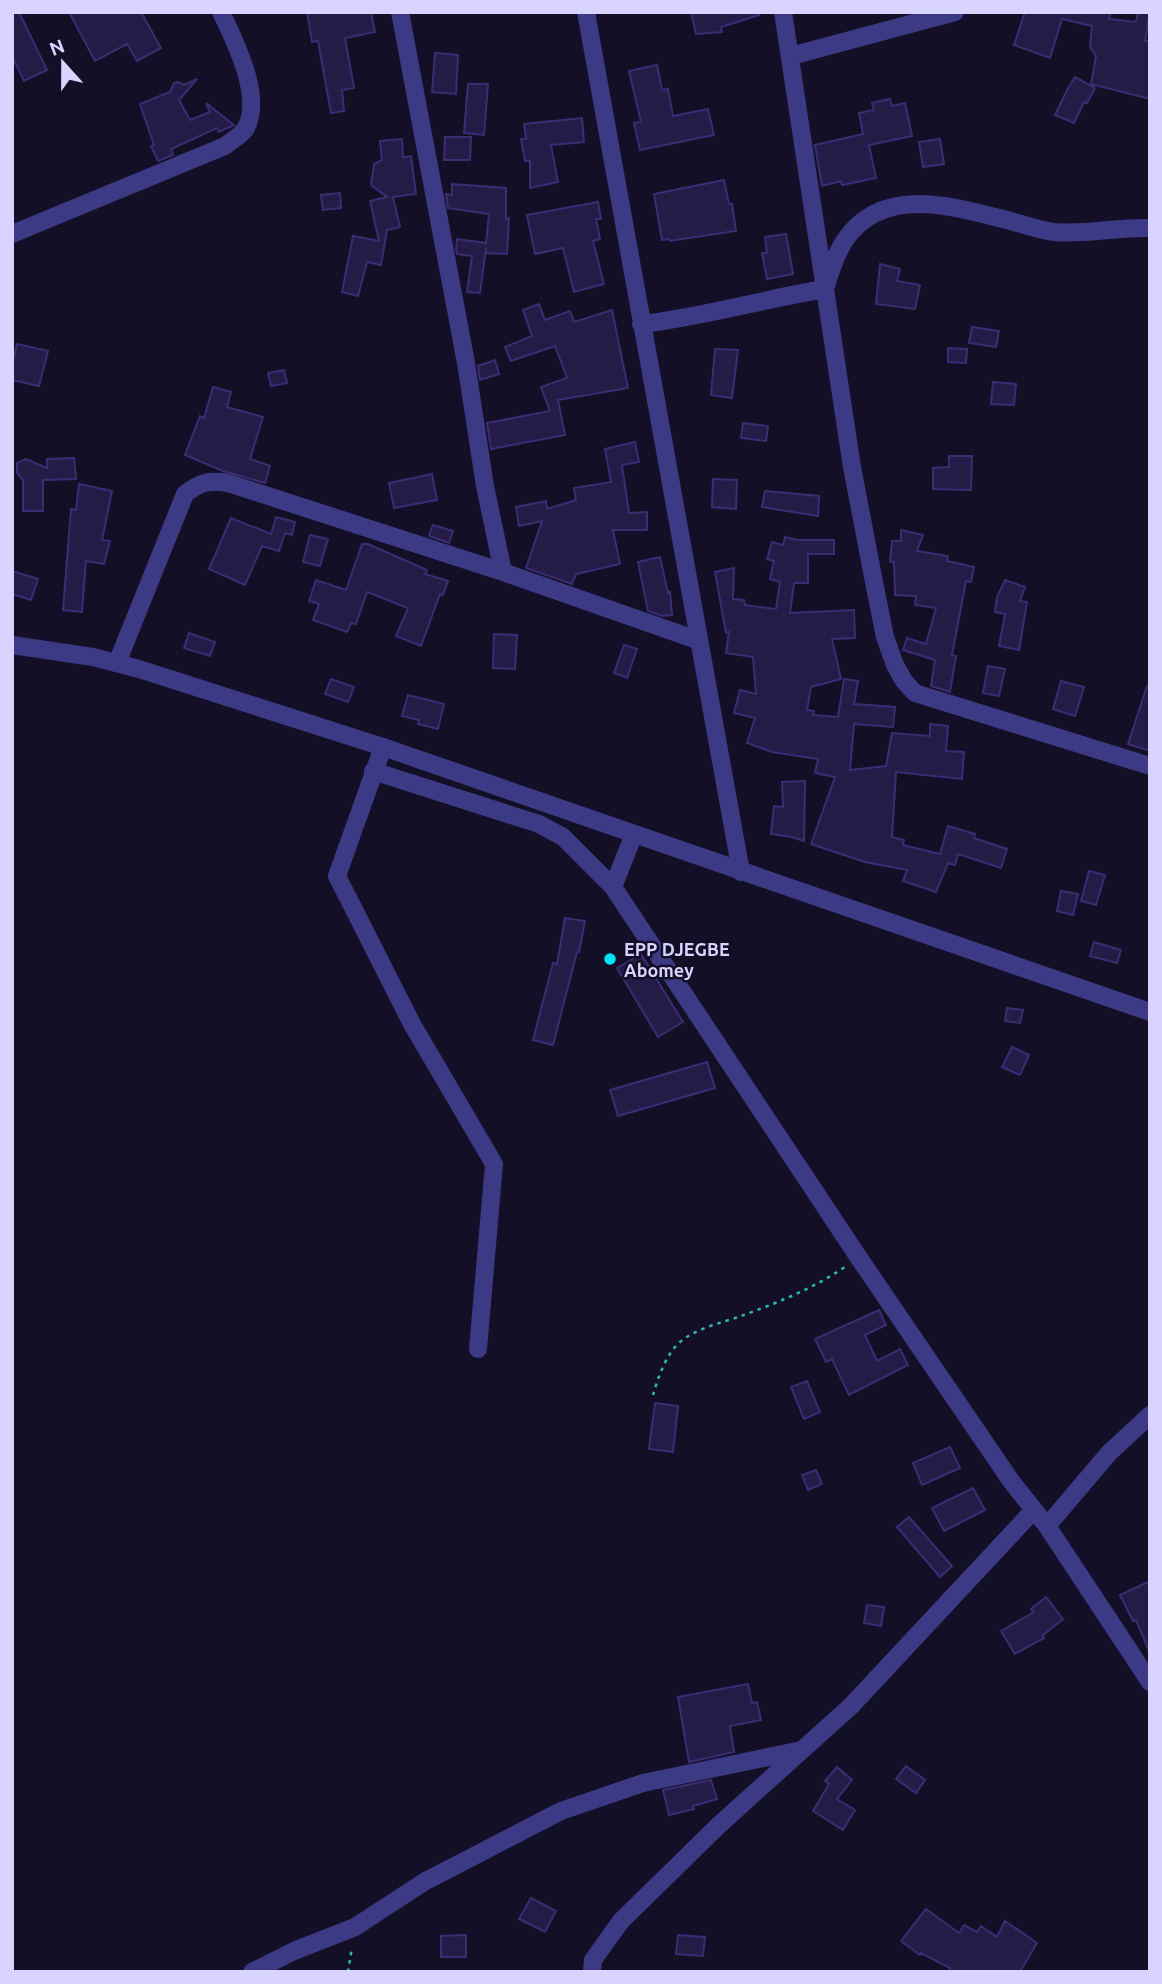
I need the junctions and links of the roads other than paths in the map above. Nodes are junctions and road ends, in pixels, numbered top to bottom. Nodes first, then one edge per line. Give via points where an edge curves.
1 (221, 12) edge
2 (400, 12) edge
3 (586, 12) edge
4 (783, 12) edge
5 (955, 12) edge
6 (791, 56) junction
7 (1150, 228) edge
8 (12, 234) edge
9 (825, 289) junction
10 (641, 324) junction
11 (503, 572) junction
12 (697, 640) junction
13 (12, 645) edge
14 (117, 663) junction
15 (383, 747) junction
16 (1150, 766) edge
17 (373, 771) junction
18 (634, 834) junction
19 (741, 872) junction
20 (613, 887) junction
21 (1150, 1012) edge
22 (478, 1349) dead end
23 (1150, 1415) edge
24 (1033, 1511) junction
25 (1048, 1526) junction
26 (1150, 1682) edge
27 (803, 1750) junction
28 (252, 1972) edge
29 (592, 1972) edge

1 - 8 street via 248,79 252,111 245,130 225,146
2 - 11 street
3 - 10 street
4 - 6 street
5 - 6 street
6 - 9 street
7 - 9 street via 1055,232 935,204 891,206 860,223 845,240
9 - 10 street via 683,320
9 - 16 street via 875,587 886,637 904,681 915,693 946,704
10 - 12 street
11 - 12 street
11 - 14 street via 228,483 198,484 185,494
12 - 19 street
13 - 14 street
14 - 15 street
15 - 17 street
15 - 18 street
17 - 20 street via 538,824 563,837
17 - 22 street via 337,876 412,1024 494,1164
18 - 19 street
18 - 20 street
19 - 21 street
20 - 24 street
23 - 25 street via 1109,1453
24 - 25 street
24 - 27 street via 851,1706
25 - 26 street
27 - 28 street via 643,1783 561,1811 424,1882 355,1927
27 - 29 street via 621,1921 593,1960

